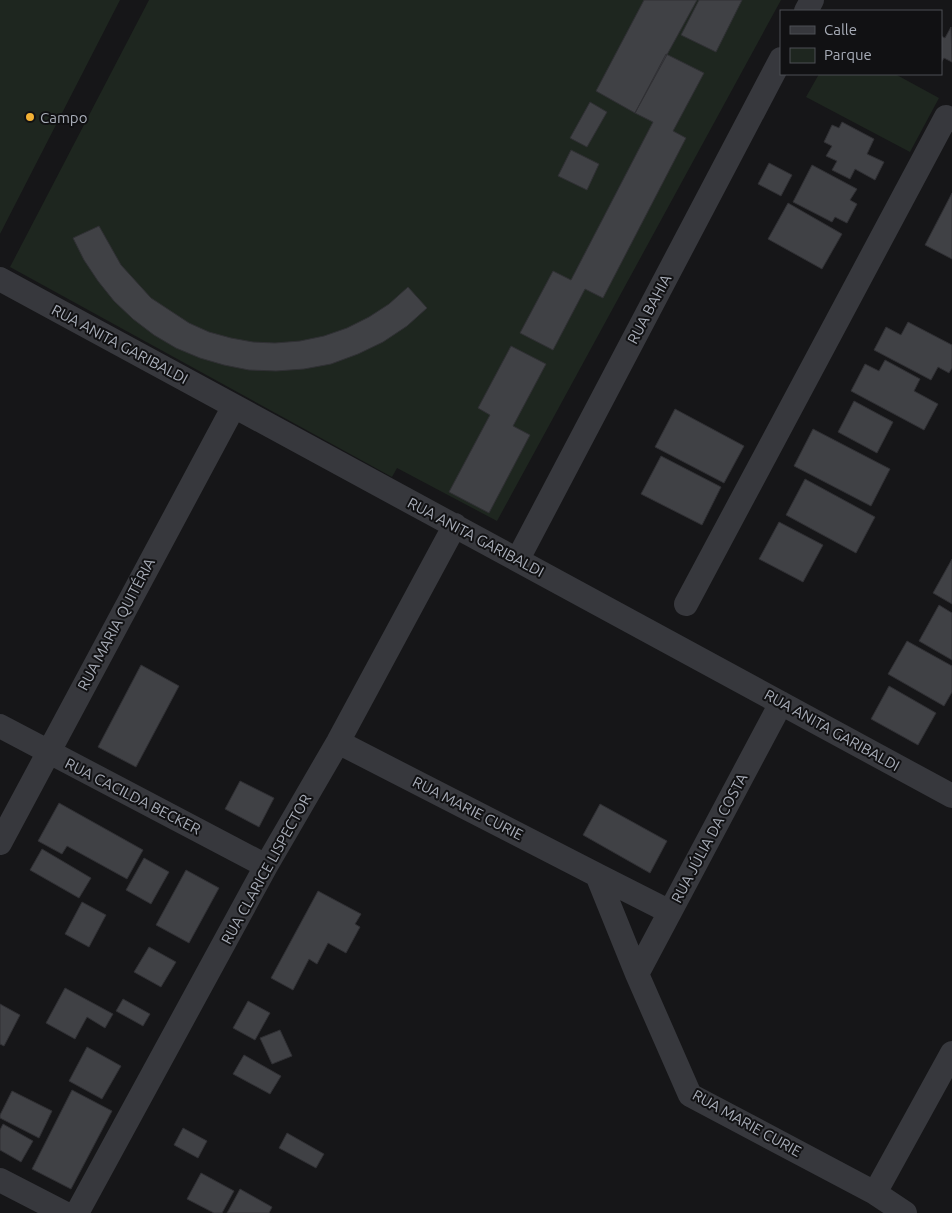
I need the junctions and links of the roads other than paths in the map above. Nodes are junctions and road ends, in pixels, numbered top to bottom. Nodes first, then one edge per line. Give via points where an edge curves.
1 (780, 61) edge
2 (952, 120) edge
3 (0, 279) edge
4 (234, 406) junction
5 (455, 525) junction
6 (518, 559) junction
7 (686, 604) dead end
8 (781, 703) junction
9 (0, 726) edge
10 (338, 742) junction
11 (48, 752) junction
12 (952, 796) edge
13 (0, 843) edge
14 (266, 866) junction
15 (597, 875) junction
16 (670, 912) junction
17 (637, 974) junction
18 (952, 1053) edge
19 (0, 1180) edge
20 (875, 1193) junction
21 (64, 1213) edge
22 (77, 1213) edge
23 (905, 1213) edge

1 - 6 street, RUA BAHIA
2 - 7 street via 946,117
3 - 4 street, RUA ANITA GARIBALDI
4 - 5 street, RUA ANITA GARIBALDI
4 - 11 street, RUA MARIA QUITÉRIA
5 - 6 street, RUA ANITA GARIBALDI
5 - 10 street, RUA CLARICE LISPECTOR
6 - 8 street, RUA ANITA GARIBALDI
8 - 12 street, RUA ANITA GARIBALDI
8 - 16 street, RUA JÚLIA DA COSTA
9 - 11 street, RUA CACILDA BECKER
10 - 14 street, RUA CLARICE LISPECTOR
10 - 15 street, RUA MARIE CURIE
11 - 13 street, RUA MARIA QUITÉRIA
11 - 14 street, RUA CACILDA BECKER
14 - 22 street, RUA CLARICE LISPECTOR
15 - 16 street, RUA MARIE CURIE
15 - 17 street, RUA MARIE CURIE
16 - 17 street, RUA JÚLIA DA COSTA
17 - 20 street, RUA MARIE CURIE via 690,1095
18 - 20 street
19 - 21 street
20 - 23 street, RUA MARIE CURIE

